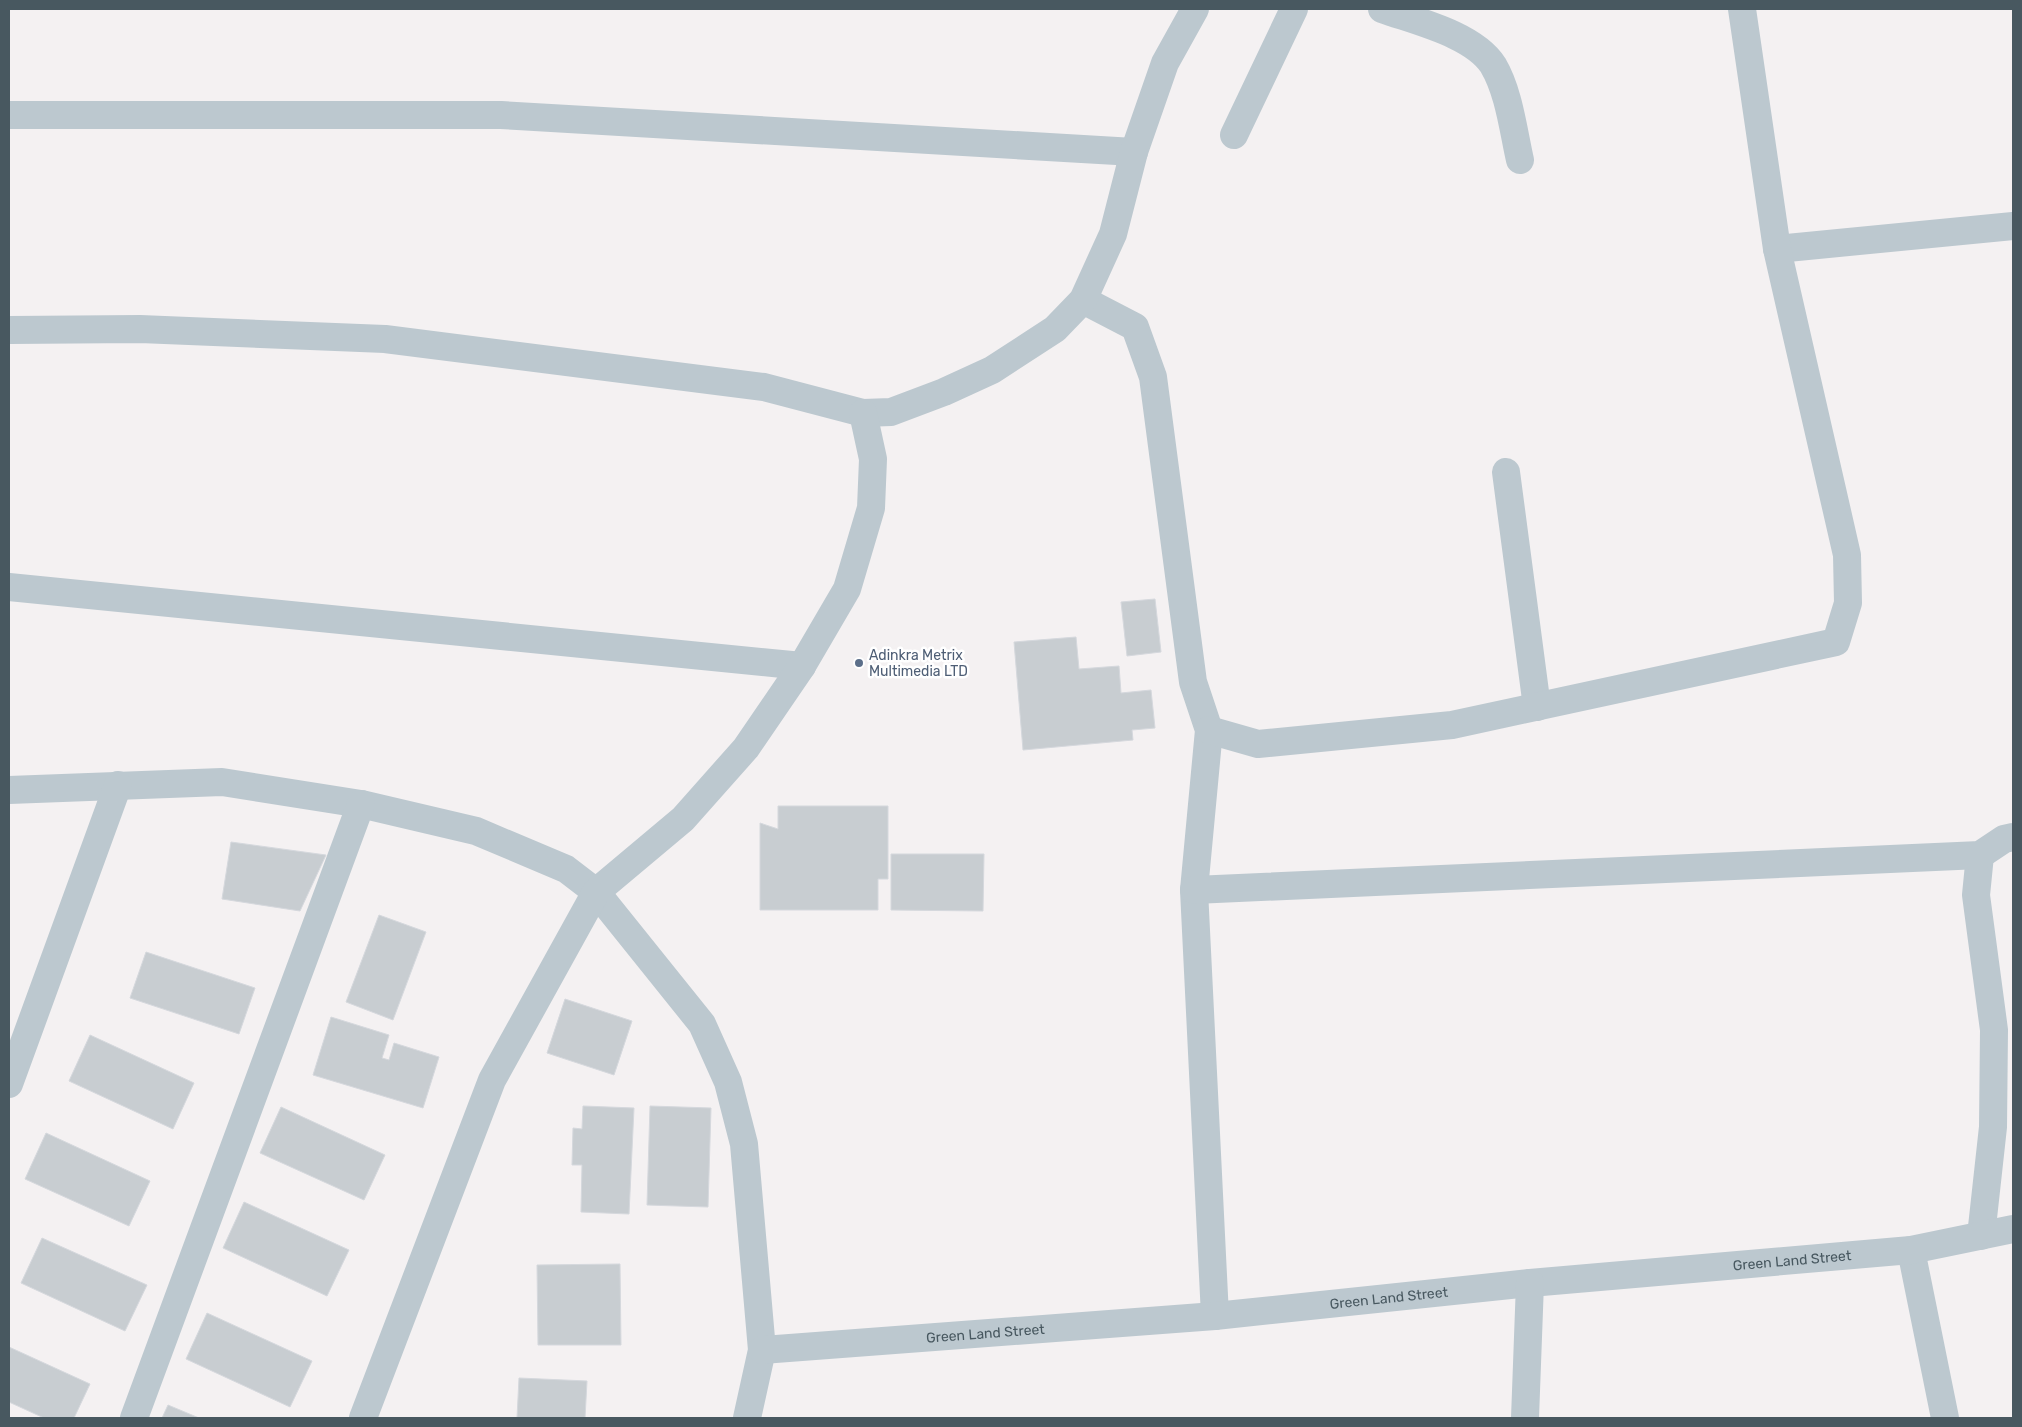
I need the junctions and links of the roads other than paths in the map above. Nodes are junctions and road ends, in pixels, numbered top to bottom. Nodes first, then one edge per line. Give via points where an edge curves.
1 (1195, 9) edge
2 (1294, 9) edge
3 (1382, 9) edge
4 (1742, 9) edge
5 (9, 115) edge
6 (1234, 135) dead end
7 (1134, 152) junction
8 (1520, 160) dead end
9 (2013, 226) edge
10 (1777, 250) junction
11 (1083, 300) junction
12 (9, 330) edge
13 (863, 412) junction
14 (1506, 472) dead end
15 (9, 587) edge
16 (802, 666) junction
17 (1537, 707) junction
18 (1209, 730) junction
19 (118, 784) junction
20 (9, 790) edge
21 (361, 804) junction
22 (2013, 837) edge
23 (1980, 856) junction
24 (1194, 890) junction
25 (596, 892) junction
26 (9, 1084) edge
27 (2013, 1229) edge
28 (1981, 1236) junction
29 (1911, 1250) junction
30 (1530, 1283) junction
31 (1215, 1316) junction
32 (762, 1350) junction
33 (134, 1418) edge
34 (364, 1418) edge
35 (747, 1418) edge
36 (1525, 1418) edge
37 (1945, 1418) edge

1 - 7 street via 1165,63
2 - 6 street
3 - 8 street via 1455,35 1492,64 1504,91
4 - 10 street
5 - 7 street via 501,115
7 - 11 street via 1113,234
9 - 10 street
10 - 17 street via 1847,555 1848,603 1836,642
11 - 13 street via 1055,329 992,370 891,412
11 - 18 street via 1135,327 1153,377 1193,682
12 - 13 street via 140,329 386,339 764,387
13 - 16 street via 873,460 870,508 847,589
14 - 17 street
15 - 16 street
16 - 25 street via 746,748 682,819
17 - 18 street via 1452,725 1258,744
18 - 24 street
19 - 20 street
19 - 21 street via 222,782
19 - 26 street
21 - 25 street via 476,831 566,869
21 - 33 street
22 - 23 street via 2004,839
23 - 24 street
23 - 28 street via 1976,895 1994,1030 1993,1127
24 - 31 street
25 - 32 street via 702,1024 728,1082 744,1144
25 - 34 street via 492,1080
27 - 28 street, Green Land Street
28 - 29 street, Green Land Street
29 - 30 street, Green Land Street
29 - 37 street
30 - 31 street, Green Land Street
30 - 36 street
31 - 32 street, Green Land Street
32 - 35 street

